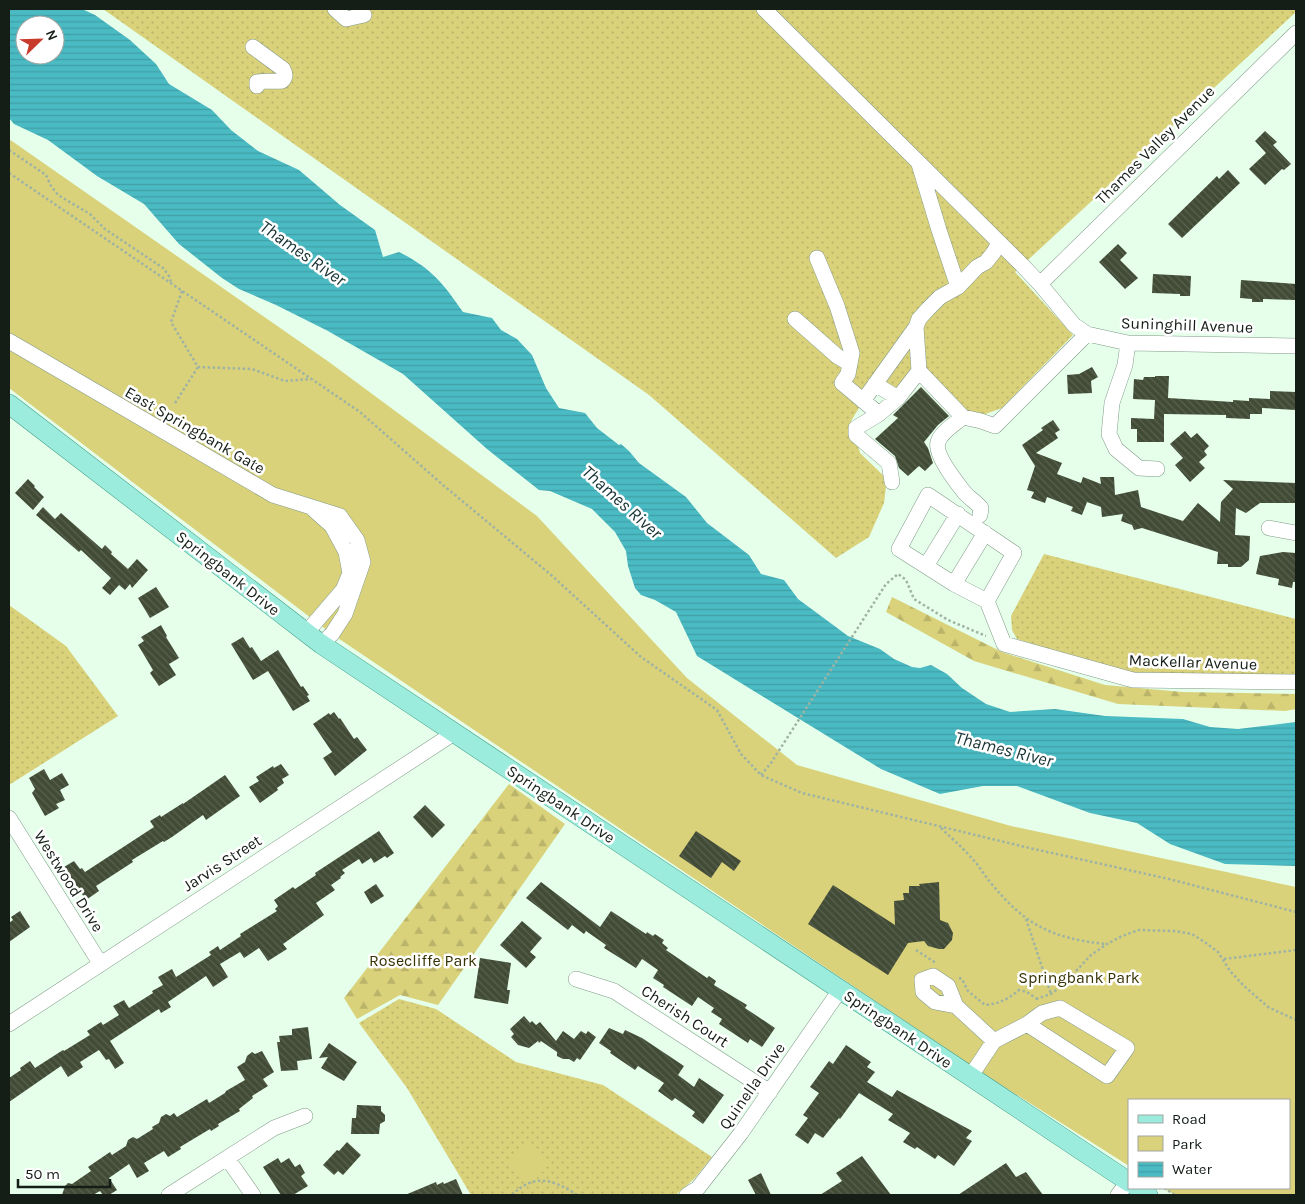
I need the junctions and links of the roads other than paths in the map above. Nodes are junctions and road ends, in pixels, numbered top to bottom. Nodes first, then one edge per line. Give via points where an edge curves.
1 (335, 9) edge
2 (764, 9) edge
3 (364, 15) dead end
4 (1296, 33) edge
5 (253, 47) dead end
6 (258, 86) dead end
7 (918, 162) junction
8 (999, 242) junction
9 (816, 258) dead end
10 (1040, 284) junction
11 (958, 287) junction
12 (795, 319) dead end
13 (916, 327) junction
14 (1087, 334) junction
15 (9, 342) edge
16 (1128, 343) junction
17 (1296, 346) edge
18 (850, 364) junction
19 (919, 371) junction
20 (875, 384) junction
21 (898, 398) junction
22 (863, 401) junction
23 (9, 404) edge
24 (879, 414) junction
25 (963, 418) junction
26 (1157, 469) dead end
27 (892, 482) dead end
28 (958, 514) junction
29 (980, 515) dead end
30 (1269, 528) dead end
31 (985, 533) junction
32 (1296, 533) edge
33 (926, 566) junction
34 (954, 584) junction
35 (987, 601) junction
36 (313, 638) junction
37 (1296, 682) edge
38 (454, 733) junction
39 (9, 818) edge
40 (100, 963) junction
41 (576, 979) dead end
42 (840, 990) junction
43 (956, 1006) dead end
44 (9, 1024) edge
45 (1026, 1024) junction
46 (994, 1041) junction
47 (970, 1077) junction
48 (770, 1092) junction
49 (305, 1116) dead end
50 (227, 1158) junction
51 (1128, 1182) edge
52 (169, 1195) edge
53 (253, 1195) edge
54 (686, 1195) edge
55 (1118, 1195) edge

1 - 3 street via 346,19
2 - 7 street, Suninghill Avenue
4 - 10 street, Thames Valley Avenue
5 - 6 street via 286,73 282,82 260,80
7 - 8 street, Suninghill Avenue
7 - 11 street
8 - 10 street, Suninghill Avenue
8 - 11 street via 986,262
9 - 18 street via 844,327 852,353
10 - 14 street, Suninghill Avenue via 1074,325
11 - 13 street via 940,297 919,319
12 - 18 street
13 - 19 street
13 - 20 street
14 - 16 street, Suninghill Avenue
14 - 25 street via 996,426
15 - 36 street, East Springbank Gate via 273,495 340,516 357,540 363,562 345,614 332,634
16 - 17 street, Suninghill Avenue
16 - 26 street via 1125,365 1112,403 1109,434 1116,450 1139,468
18 - 22 street via 842,383
19 - 21 street
19 - 25 street
20 - 21 street
20 - 22 street
21 - 24 street
22 - 24 street
23 - 36 main road, Springbank Drive
24 - 27 street via 856,428 856,435 889,463
25 - 29 street via 938,441 938,449 964,493 980,508
28 - 31 street
28 - 33 street
28 - 33 street via 928,495 899,549
30 - 32 street
31 - 34 street
31 - 35 street via 1014,553
33 - 34 street
34 - 35 street
35 - 37 street, MacKellar Avenue via 1004,644 1133,680
36 - 38 main road, Springbank Drive
38 - 40 street, Jarvis Street
38 - 42 main road, Springbank Drive
39 - 40 street, Westwood Drive
40 - 44 street, Jarvis Street
41 - 48 street, Cherish Court via 614,991
42 - 47 main road, Springbank Drive
42 - 48 street, Quinella Drive
43 - 46 street
45 - 45 street via 1107,1076 1127,1048 1060,1008 1045,1012
45 - 46 street
46 - 47 street
47 - 51 main road, Springbank Drive
48 - 54 street, Quinella Drive via 698,1188
49 - 50 street via 274,1128
50 - 52 street
50 - 53 street
51 - 55 street

